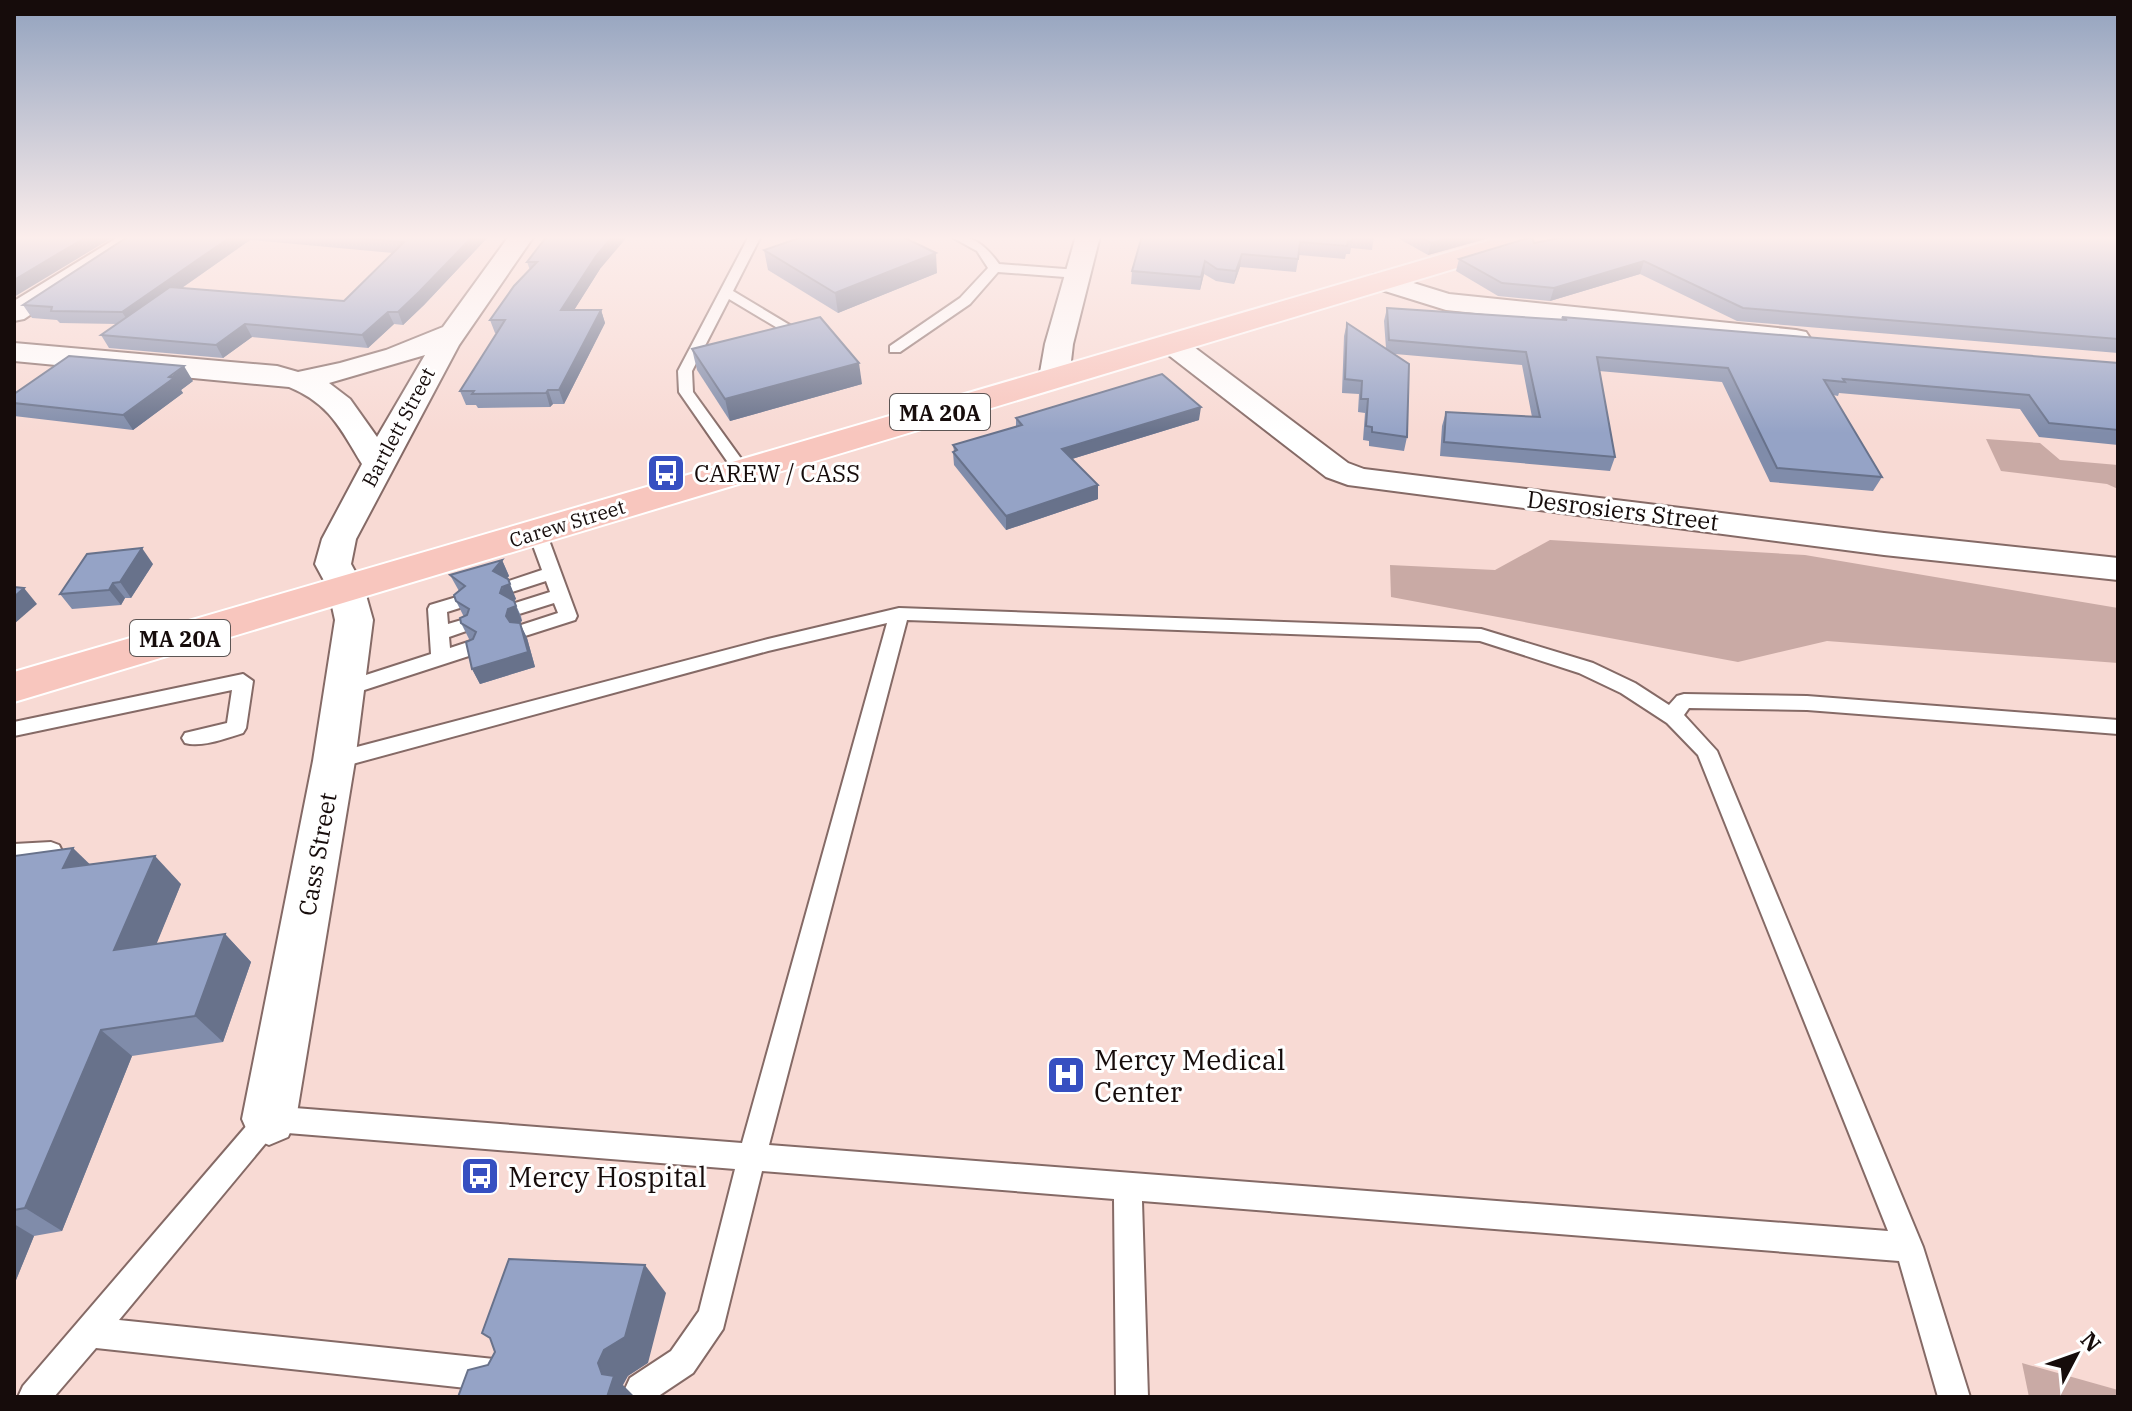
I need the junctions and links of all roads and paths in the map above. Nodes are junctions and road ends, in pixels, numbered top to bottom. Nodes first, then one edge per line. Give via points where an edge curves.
1 (32, 302) edge
2 (474, 302) edge
3 (721, 302) edge
4 (743, 302) edge
5 (964, 302) edge
6 (1070, 302) edge
7 (1312, 302) edge
8 (1446, 302) edge
9 (14, 313) edge
10 (451, 333) junction
11 (796, 333) edge
12 (1818, 340) edge
13 (1172, 344) junction
14 (895, 349) dead end
15 (14, 352) edge
16 (1054, 378) junction
17 (301, 380) junction
18 (378, 464) junction
19 (742, 471) junction
20 (537, 532) junction
21 (2118, 569) edge
22 (552, 573) junction
23 (512, 586) edge
24 (346, 588) junction
25 (560, 595) junction
26 (460, 602) edge
27 (519, 608) edge
28 (899, 614) junction
29 (465, 625) edge
30 (525, 630) edge
31 (439, 633) junction
32 (471, 648) edge
33 (441, 658) junction
34 (14, 687) edge
35 (345, 689) junction
36 (1672, 716) junction
37 (2118, 727) edge
38 (14, 729) edge
39 (192, 738) dead end
40 (334, 761) junction
41 (51, 851) edge
42 (14, 853) edge
43 (269, 1119) junction
44 (752, 1157) junction
45 (1128, 1186) junction
46 (1909, 1247) junction
47 (92, 1332) junction
48 (506, 1376) edge
49 (641, 1389) dead end
50 (34, 1397) edge
51 (1132, 1397) edge
52 (1954, 1397) edge

1 - 9 street
2 - 10 street, Bartlett Street
3 - 19 lane via 685,371 686,392
4 - 11 lane
5 - 14 lane
6 - 16 street
7 - 13 main road, Carew Street / MA 20A
8 - 12 street
10 - 17 street via 375,365
10 - 18 street, Bartlett Street
13 - 16 main road, Carew Street / MA 20A
13 - 21 street, Desrosiers Street via 1337,470 1359,478
15 - 17 street
16 - 19 main road, Carew Street / MA 20A
17 - 18 street via 336,398
18 - 24 street, Bartlett Street via 339,539 333,564
19 - 20 main road, Carew Street / MA 20A
20 - 22 lane
20 - 24 main road, Carew Street / MA 20A
22 - 23 lane
22 - 25 lane
24 - 34 main road, Carew Street / MA 20A
24 - 35 street, Cass Street via 354,620
25 - 27 lane
25 - 30 lane via 568,616
26 - 31 lane via 437,609
28 - 36 lane via 1481,635 1586,668
28 - 40 lane
28 - 44 lane
29 - 31 lane
31 - 33 lane
32 - 33 lane
33 - 35 lane
35 - 40 street, Cass Street
36 - 37 lane via 1684,701 1792,703
36 - 46 lane via 1707,751
38 - 39 lane via 243,681 236,728
40 - 43 street, Cass Street
41 - 42 lane
43 - 44 lane
43 - 47 lane
44 - 45 lane
44 - 49 lane via 712,1318 682,1362
45 - 46 lane
45 - 51 lane
46 - 52 lane
47 - 48 lane
47 - 50 lane

